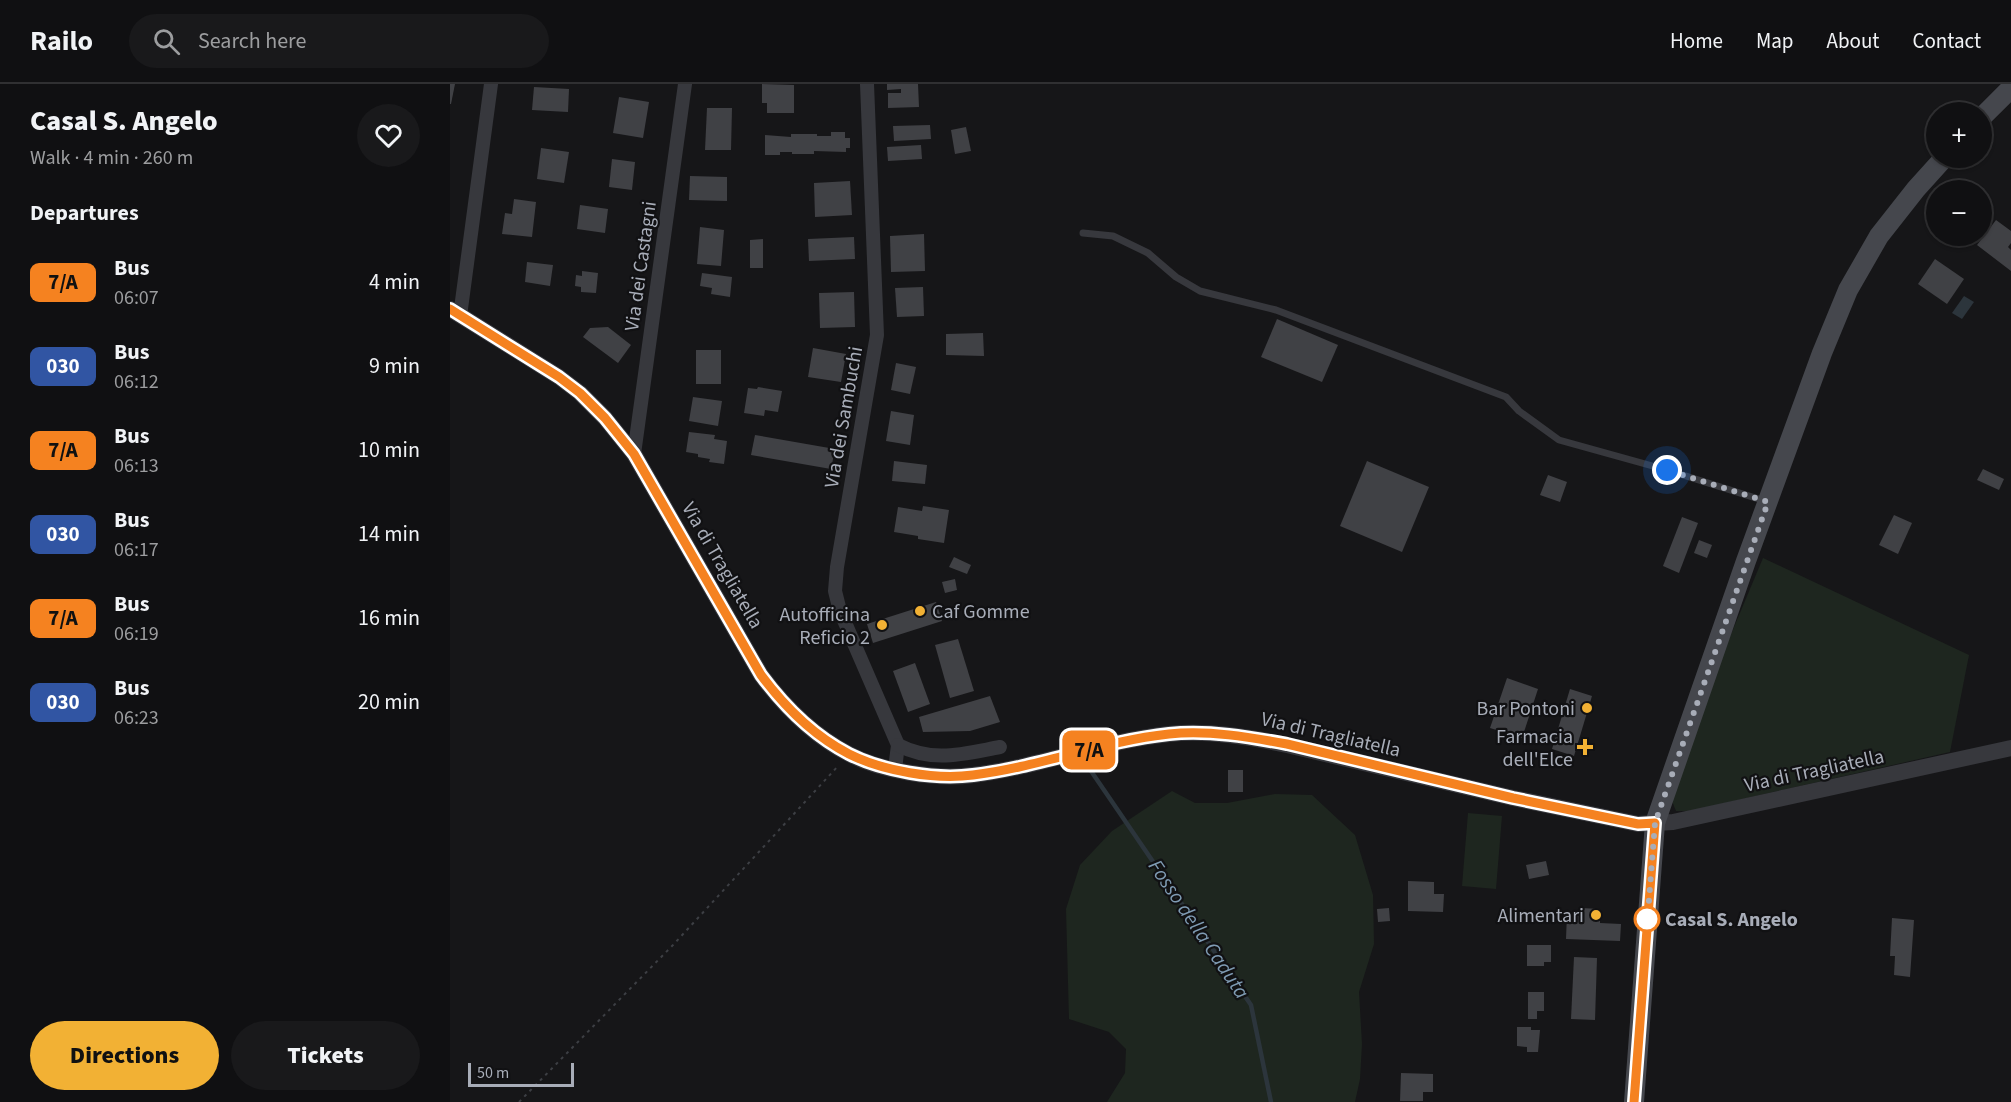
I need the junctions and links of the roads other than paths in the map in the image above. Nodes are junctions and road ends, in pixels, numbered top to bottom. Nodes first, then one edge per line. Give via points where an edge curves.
1 (491, 84) edge
2 (685, 84) edge
3 (867, 84) edge
4 (2011, 88) edge
5 (1992, 107) edge
6 (1936, 168) edge
7 (1083, 233) dead end
8 (455, 313) edge
9 (634, 454) junction
10 (1768, 502) junction
11 (897, 744) junction
12 (999, 747) dead end
13 (2011, 748) edge
14 (895, 769) junction
15 (1655, 823) junction
16 (1634, 1102) edge

1 - 8 street
2 - 9 street, Via dei Castagni
3 - 11 street, Via dei Sambuchi via 877,335 835,591
4 - 5 main road
6 - 10 main road via 1885,229 1848,290
7 - 10 lane via 1113,237 1148,253 1200,291 1276,310 1506,397 1518,411 1559,440
8 - 9 street, Via di Tragliatella via 580,393
9 - 14 street, Via di Tragliatella via 761,675 778,697 849,754
10 - 15 main road
11 - 12 street via 918,754 934,756
11 - 14 street, Via dei Sambuchi
13 - 15 street, Via di Tragliatella
14 - 15 street, Via di Tragliatella via 930,776 972,775 1170,734 1212,734 1250,737 1513,798 1638,824
15 - 16 main road

